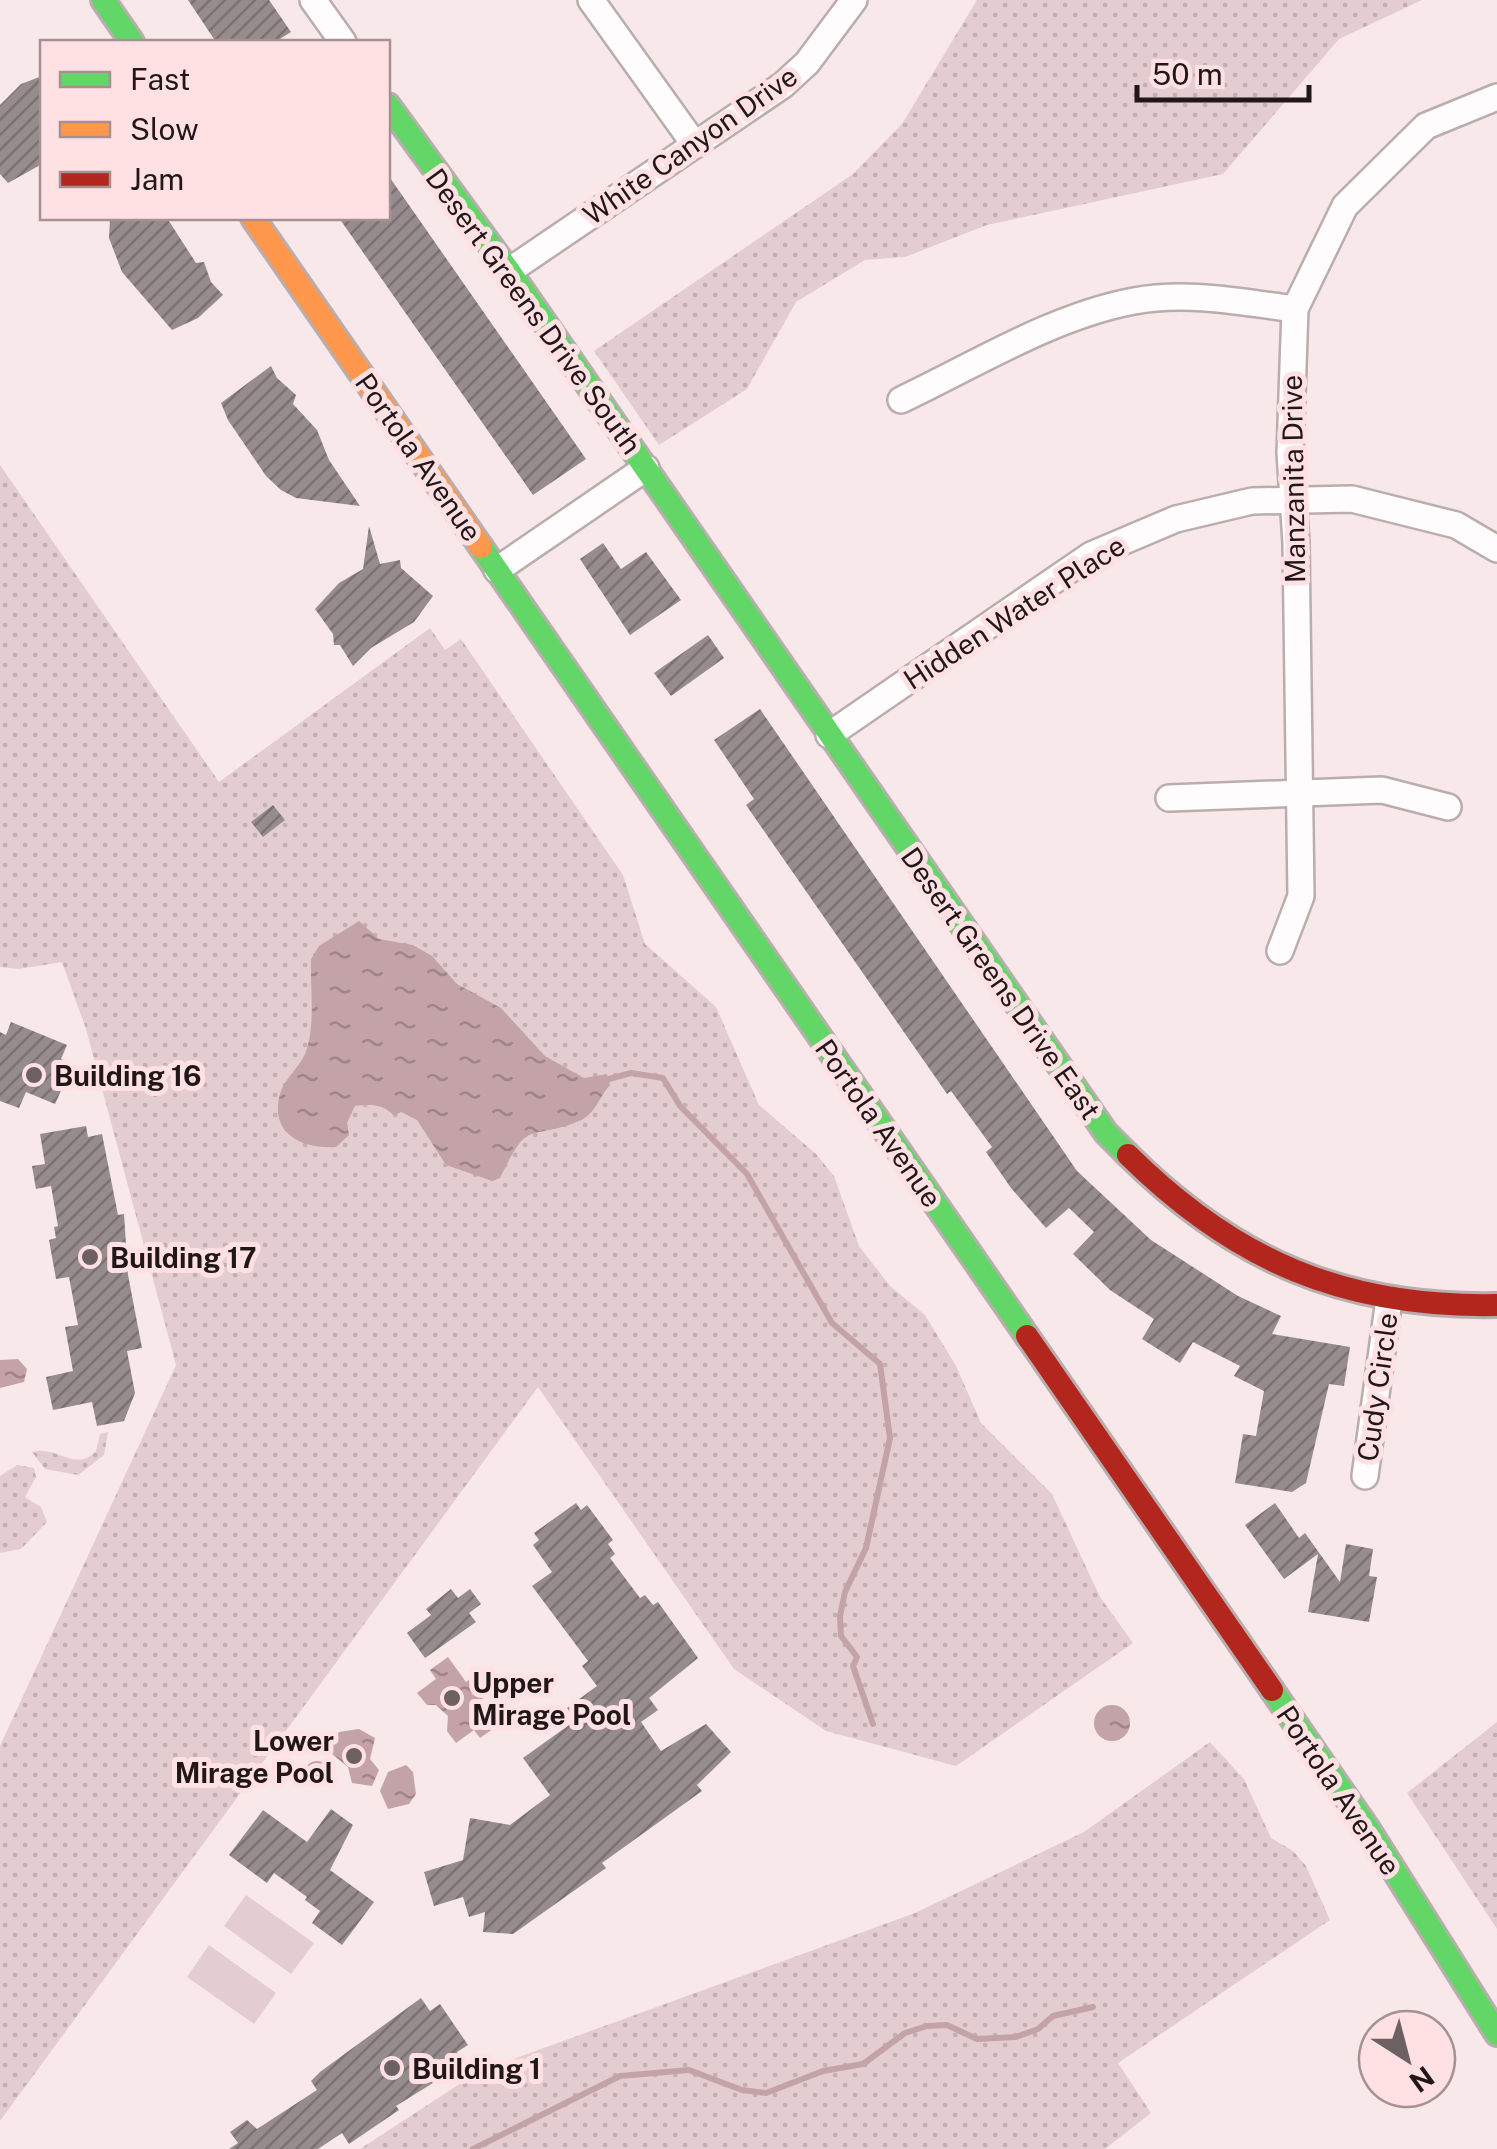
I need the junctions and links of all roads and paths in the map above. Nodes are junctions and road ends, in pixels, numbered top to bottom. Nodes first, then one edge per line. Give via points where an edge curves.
1 (102, 0) edge
2 (312, 0) edge
3 (591, 0) edge
4 (854, 0) edge
5 (131, 40) edge
6 (342, 40) edge
7 (1497, 97) edge
8 (390, 108) edge
9 (695, 145) junction
10 (254, 220) edge
11 (508, 271) junction
12 (1295, 309) junction
13 (901, 400) dead end
14 (646, 468) junction
15 (1293, 502) junction
16 (1497, 548) edge
17 (497, 570) junction
18 (830, 735) junction
19 (1300, 794) junction
20 (1168, 798) dead end
21 (1448, 807) dead end
22 (1280, 951) dead end
23 (1389, 1299) junction
24 (1497, 1305) edge
25 (1365, 1476) dead end
26 (1497, 2034) edge

1 - 5 main road
2 - 6 street
3 - 9 street
4 - 9 street, White Canyon Drive via 783,85
7 - 12 street, Manzanita Drive via 1426,126 1345,206
8 - 11 main road, Desert Greens Drive South
9 - 11 street, White Canyon Drive
10 - 17 main road, Portola Avenue
11 - 14 main road, Desert Greens Drive South
12 - 13 street via 1217,298 1136,300 1076,318
12 - 15 street, Manzanita Drive
14 - 17 street
14 - 18 main road, Desert Greens Drive East
15 - 16 street, Hidden Water Place via 1352,499 1397,508 1456,525
15 - 18 street, Hidden Water Place via 1220,506 1140,531 1091,555
15 - 19 street, Manzanita Drive
17 - 26 main road, Portola Avenue via 1368,1829
18 - 23 main road, Desert Greens Drive East via 1106,1133 1206,1224 1246,1249
19 - 20 street
19 - 21 street via 1382,790
19 - 22 street, Manzanita Drive via 1301,896
23 - 24 main road, Desert Greens Drive East
23 - 25 street, Cudy Circle

